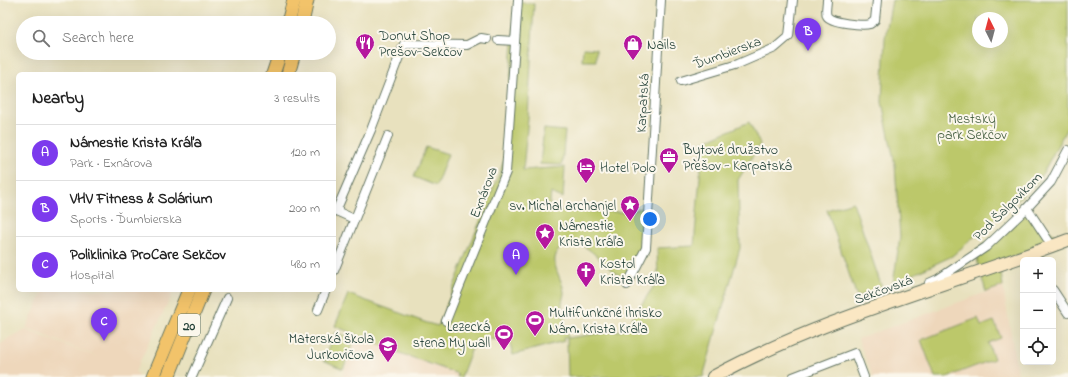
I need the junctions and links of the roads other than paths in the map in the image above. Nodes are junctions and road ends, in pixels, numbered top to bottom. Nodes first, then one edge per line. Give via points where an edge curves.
1 (294, 0) edge
2 (307, 0) edge
3 (518, 0) edge
4 (661, 0) edge
5 (793, 0) edge
6 (827, 0) edge
7 (877, 0) edge
8 (290, 16) edge
9 (304, 16) edge
10 (487, 39) dead end
11 (498, 40) dead end
12 (515, 41) junction
13 (278, 60) edge
14 (292, 60) edge
15 (275, 72) edge
16 (289, 72) edge
17 (681, 81) dead end
18 (388, 136) dead end
19 (1068, 150) edge
20 (336, 208) edge
21 (1027, 208) junction
22 (336, 210) edge
23 (354, 219) junction
24 (1068, 240) edge
25 (1052, 246) junction
26 (1032, 257) edge
27 (1020, 261) edge
28 (336, 266) edge
29 (627, 285) dead end
30 (188, 292) edge
31 (202, 292) edge
32 (325, 292) edge
33 (1055, 293) edge
34 (226, 298) dead end
35 (889, 302) junction
36 (318, 310) dead end
37 (1068, 313) edge
38 (446, 321) dead end
39 (154, 377) edge
40 (168, 377) edge
41 (192, 377) edge
42 (713, 377) edge
43 (793, 377) edge
44 (864, 377) edge

1 - 8 main road
2 - 9 main road
3 - 12 street, Exnárova
4 - 29 street, Karpatská via 646,248
5 - 17 street, Ďumbierska via 789,36 775,48 738,64
6 - 7 street via 826,13 832,20 868,24 875,20
10 - 20 street via 481,38 467,45 404,44 371,130
11 - 12 street
12 - 38 street, Exnárova via 506,172
13 - 15 main road
14 - 16 main road
18 - 23 street
19 - 21 street, Pod Šalgovíkom via 1051,182
21 - 25 street
21 - 35 street, Pod Šalgovíkom via 986,247 938,279
22 - 23 street
23 - 28 street
24 - 25 street, Sekčovská
25 - 26 street, Sekčovská
27 - 35 street, Sekčovská
30 - 39 main road, 20
31 - 40 main road, 20
32 - 36 street
33 - 37 street
34 - 41 street
35 - 42 street, Sekčovská via 785,342
43 - 44 street via 855,353

